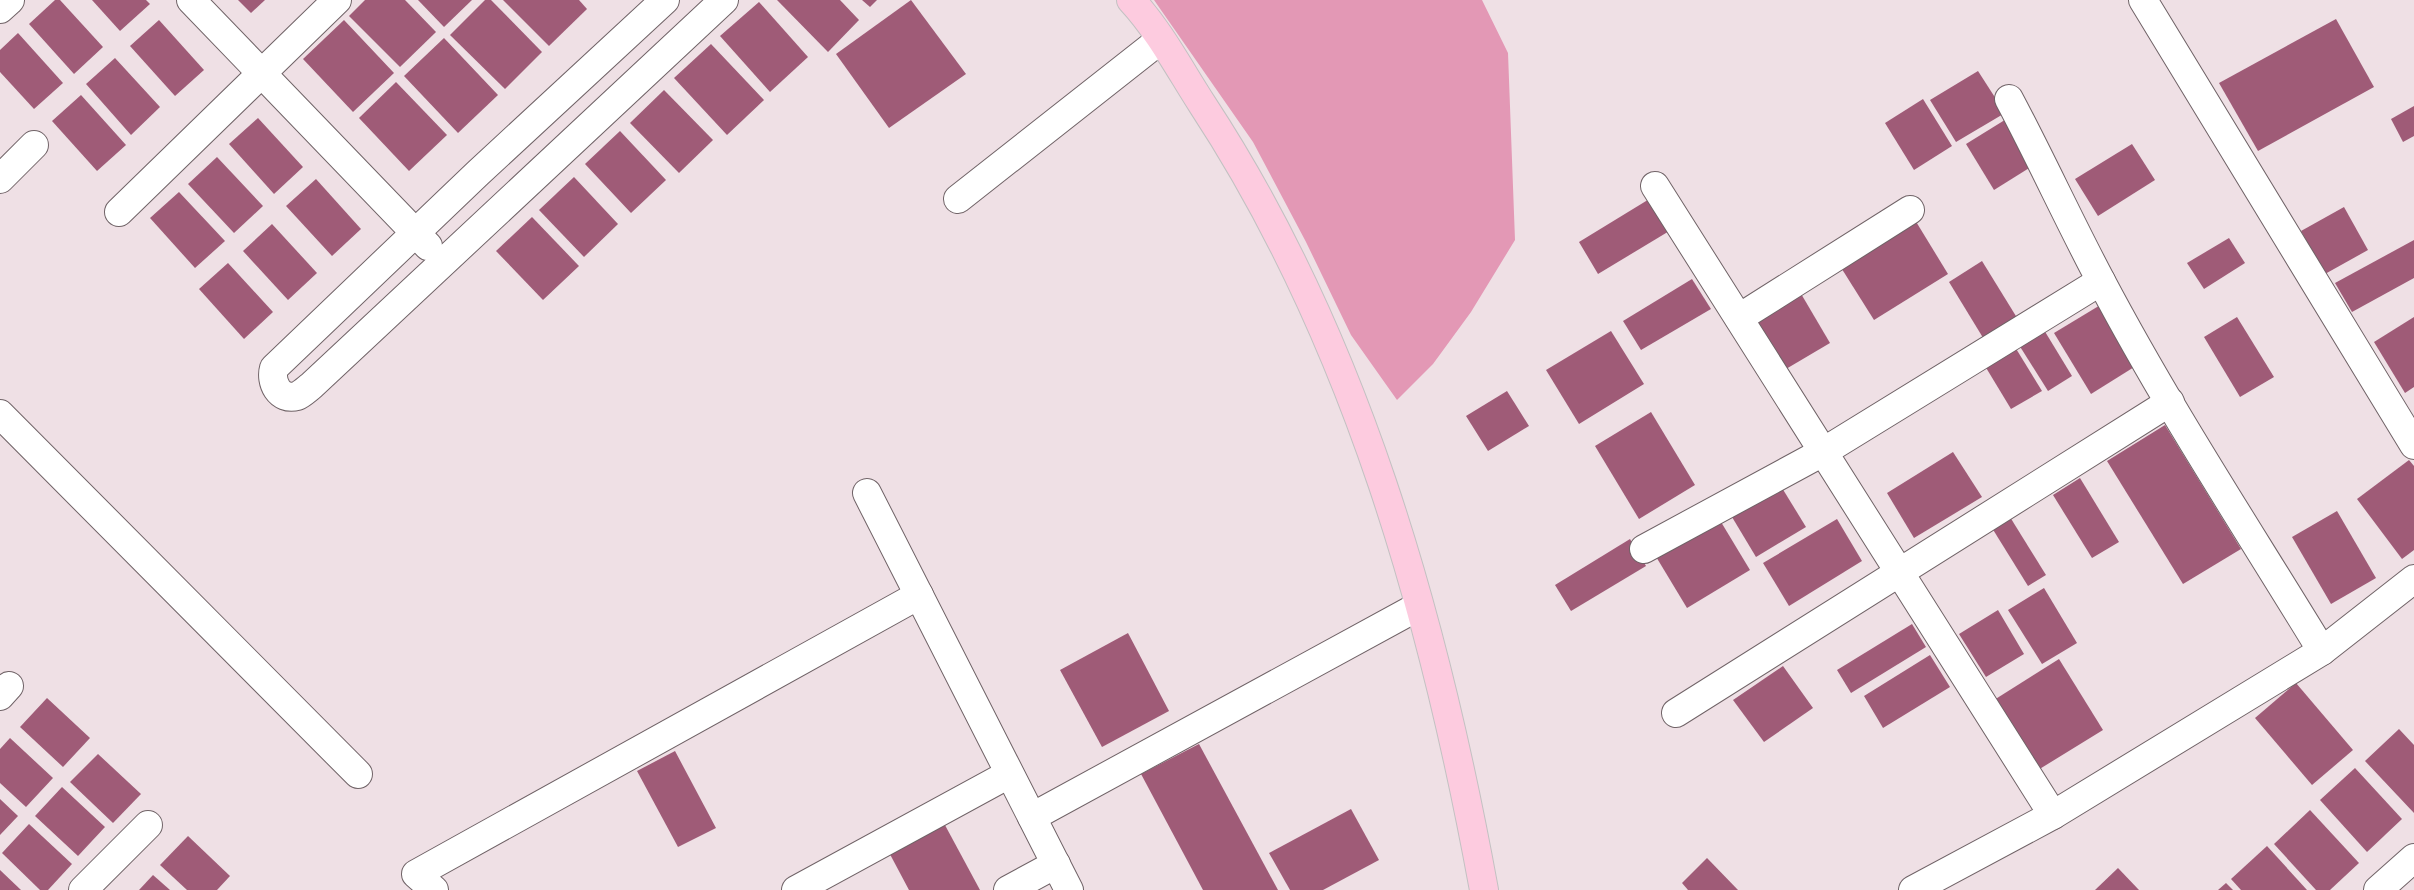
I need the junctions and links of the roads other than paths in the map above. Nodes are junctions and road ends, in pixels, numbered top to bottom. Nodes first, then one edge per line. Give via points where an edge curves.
1 (10, 0) edge
2 (191, 0) edge
3 (337, 0) edge
4 (665, 0) edge
5 (724, 0) edge
6 (1131, 0) edge
7 (2144, 0) edge
8 (0, 9) edge
9 (1160, 40) junction
10 (263, 73) junction
11 (2009, 98) dead end
12 (34, 145) dead end
13 (0, 179) edge
14 (1655, 186) dead end
15 (958, 199) dead end
16 (1910, 210) dead end
17 (119, 212) dead end
18 (415, 234) junction
19 (443, 260) junction
20 (2101, 281) junction
21 (1739, 318) junction
22 (2170, 402) junction
23 (0, 414) edge
24 (2414, 445) edge
25 (1823, 452) junction
26 (867, 492) dead end
27 (1644, 549) dead end
28 (1900, 572) junction
29 (2414, 579) edge
30 (919, 595) junction
31 (1419, 606) junction
32 (2322, 651) junction
33 (1676, 713) dead end
34 (358, 774) dead end
35 (1009, 774) junction
36 (2053, 815) junction
37 (1032, 817) junction
38 (148, 825) dead end
39 (2414, 858) edge
40 (1056, 864) junction
41 (1917, 889) edge
42 (83, 890) edge
43 (434, 890) edge
44 (796, 890) edge
45 (1008, 890) edge
46 (1069, 890) edge
47 (1484, 890) edge
48 (2378, 890) edge

1 - 8 street
2 - 10 street
3 - 10 street
4 - 18 street
5 - 19 street
6 - 9 main road
7 - 24 street
9 - 15 street
9 - 31 main road via 1237,156 1308,295 1369,444
10 - 17 street
10 - 18 street
11 - 20 street
12 - 13 street
14 - 21 street
16 - 21 street
18 - 19 street
18 - 19 street via 274,368 271,378 277,390 286,396 298,396 311,386
20 - 22 street
20 - 25 street
21 - 25 street
22 - 28 street
22 - 32 street
23 - 34 street
25 - 27 street
25 - 28 street
26 - 30 street
28 - 33 street
28 - 36 street
29 - 32 street
30 - 35 street
30 - 43 street via 416,874
31 - 37 street
31 - 47 main road via 1467,797
32 - 36 street
35 - 37 street
35 - 44 street
36 - 41 street
37 - 40 street
38 - 42 street
39 - 48 street
40 - 45 street
40 - 46 street

